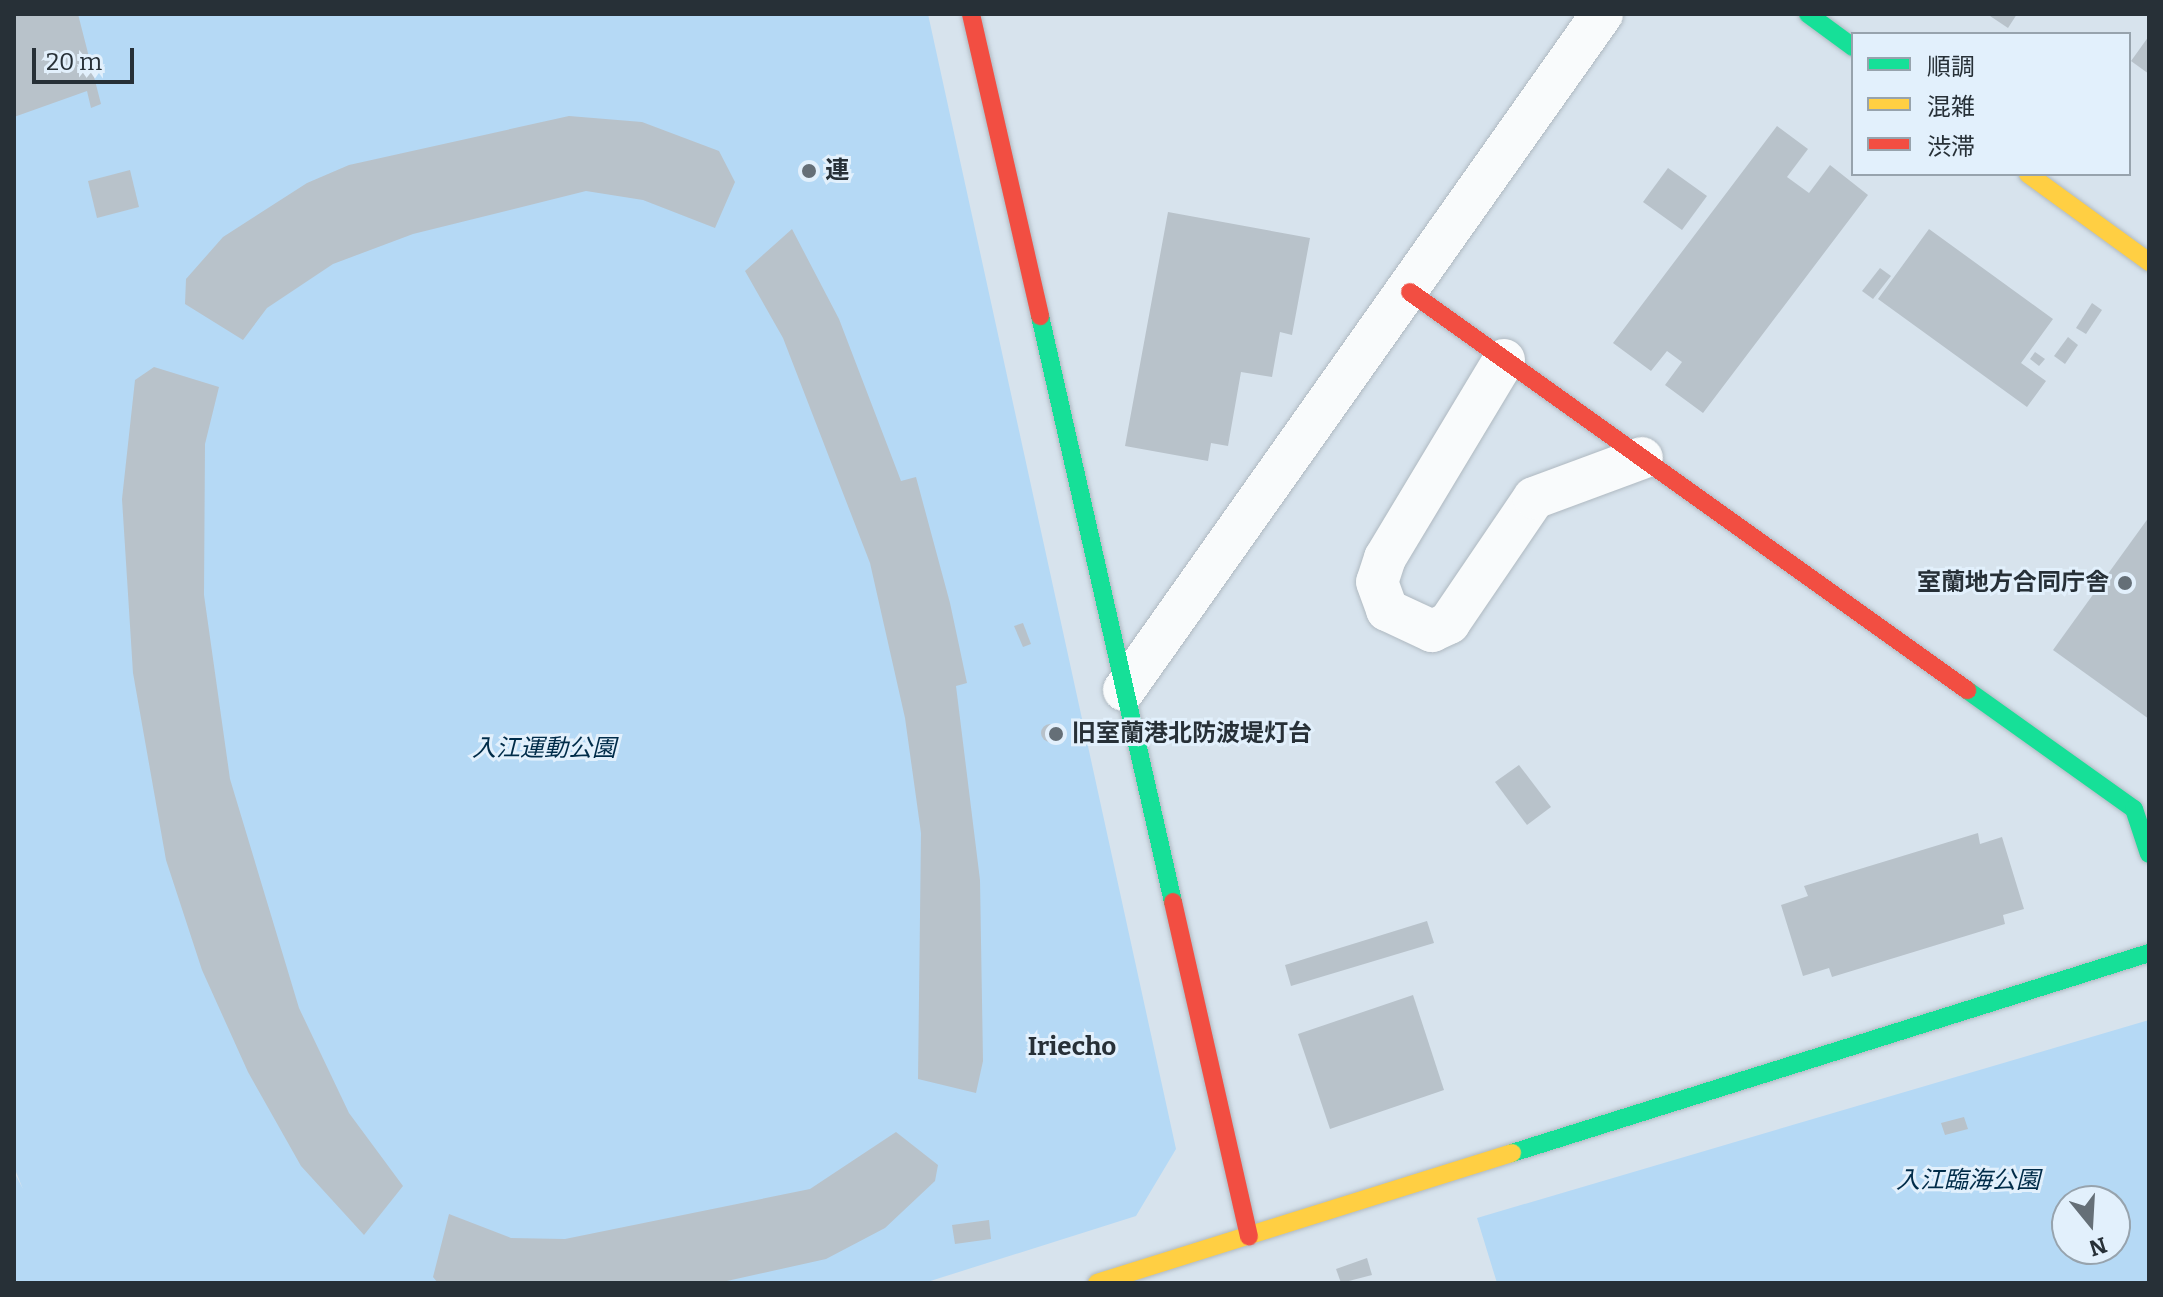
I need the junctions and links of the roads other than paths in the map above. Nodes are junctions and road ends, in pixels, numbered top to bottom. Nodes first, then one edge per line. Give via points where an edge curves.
1 (971, 14) edge
2 (1602, 14) edge
3 (1808, 14) edge
4 (1851, 46) edge
5 (2031, 176) edge
6 (2149, 262) edge
7 (1410, 292) junction
8 (1504, 360) junction
9 (1642, 458) junction
10 (1124, 690) junction
11 (2149, 854) edge
12 (2149, 953) edge
13 (1249, 1236) junction
14 (1097, 1283) edge

1 - 10 street
2 - 7 street
3 - 4 street
5 - 6 street
7 - 8 street
7 - 10 street
8 - 9 street
8 - 9 street via 1385,558 1377,582 1387,610 1432,631 1449,623 1534,498
9 - 11 street via 2134,809
10 - 13 street
12 - 13 street
13 - 14 street

